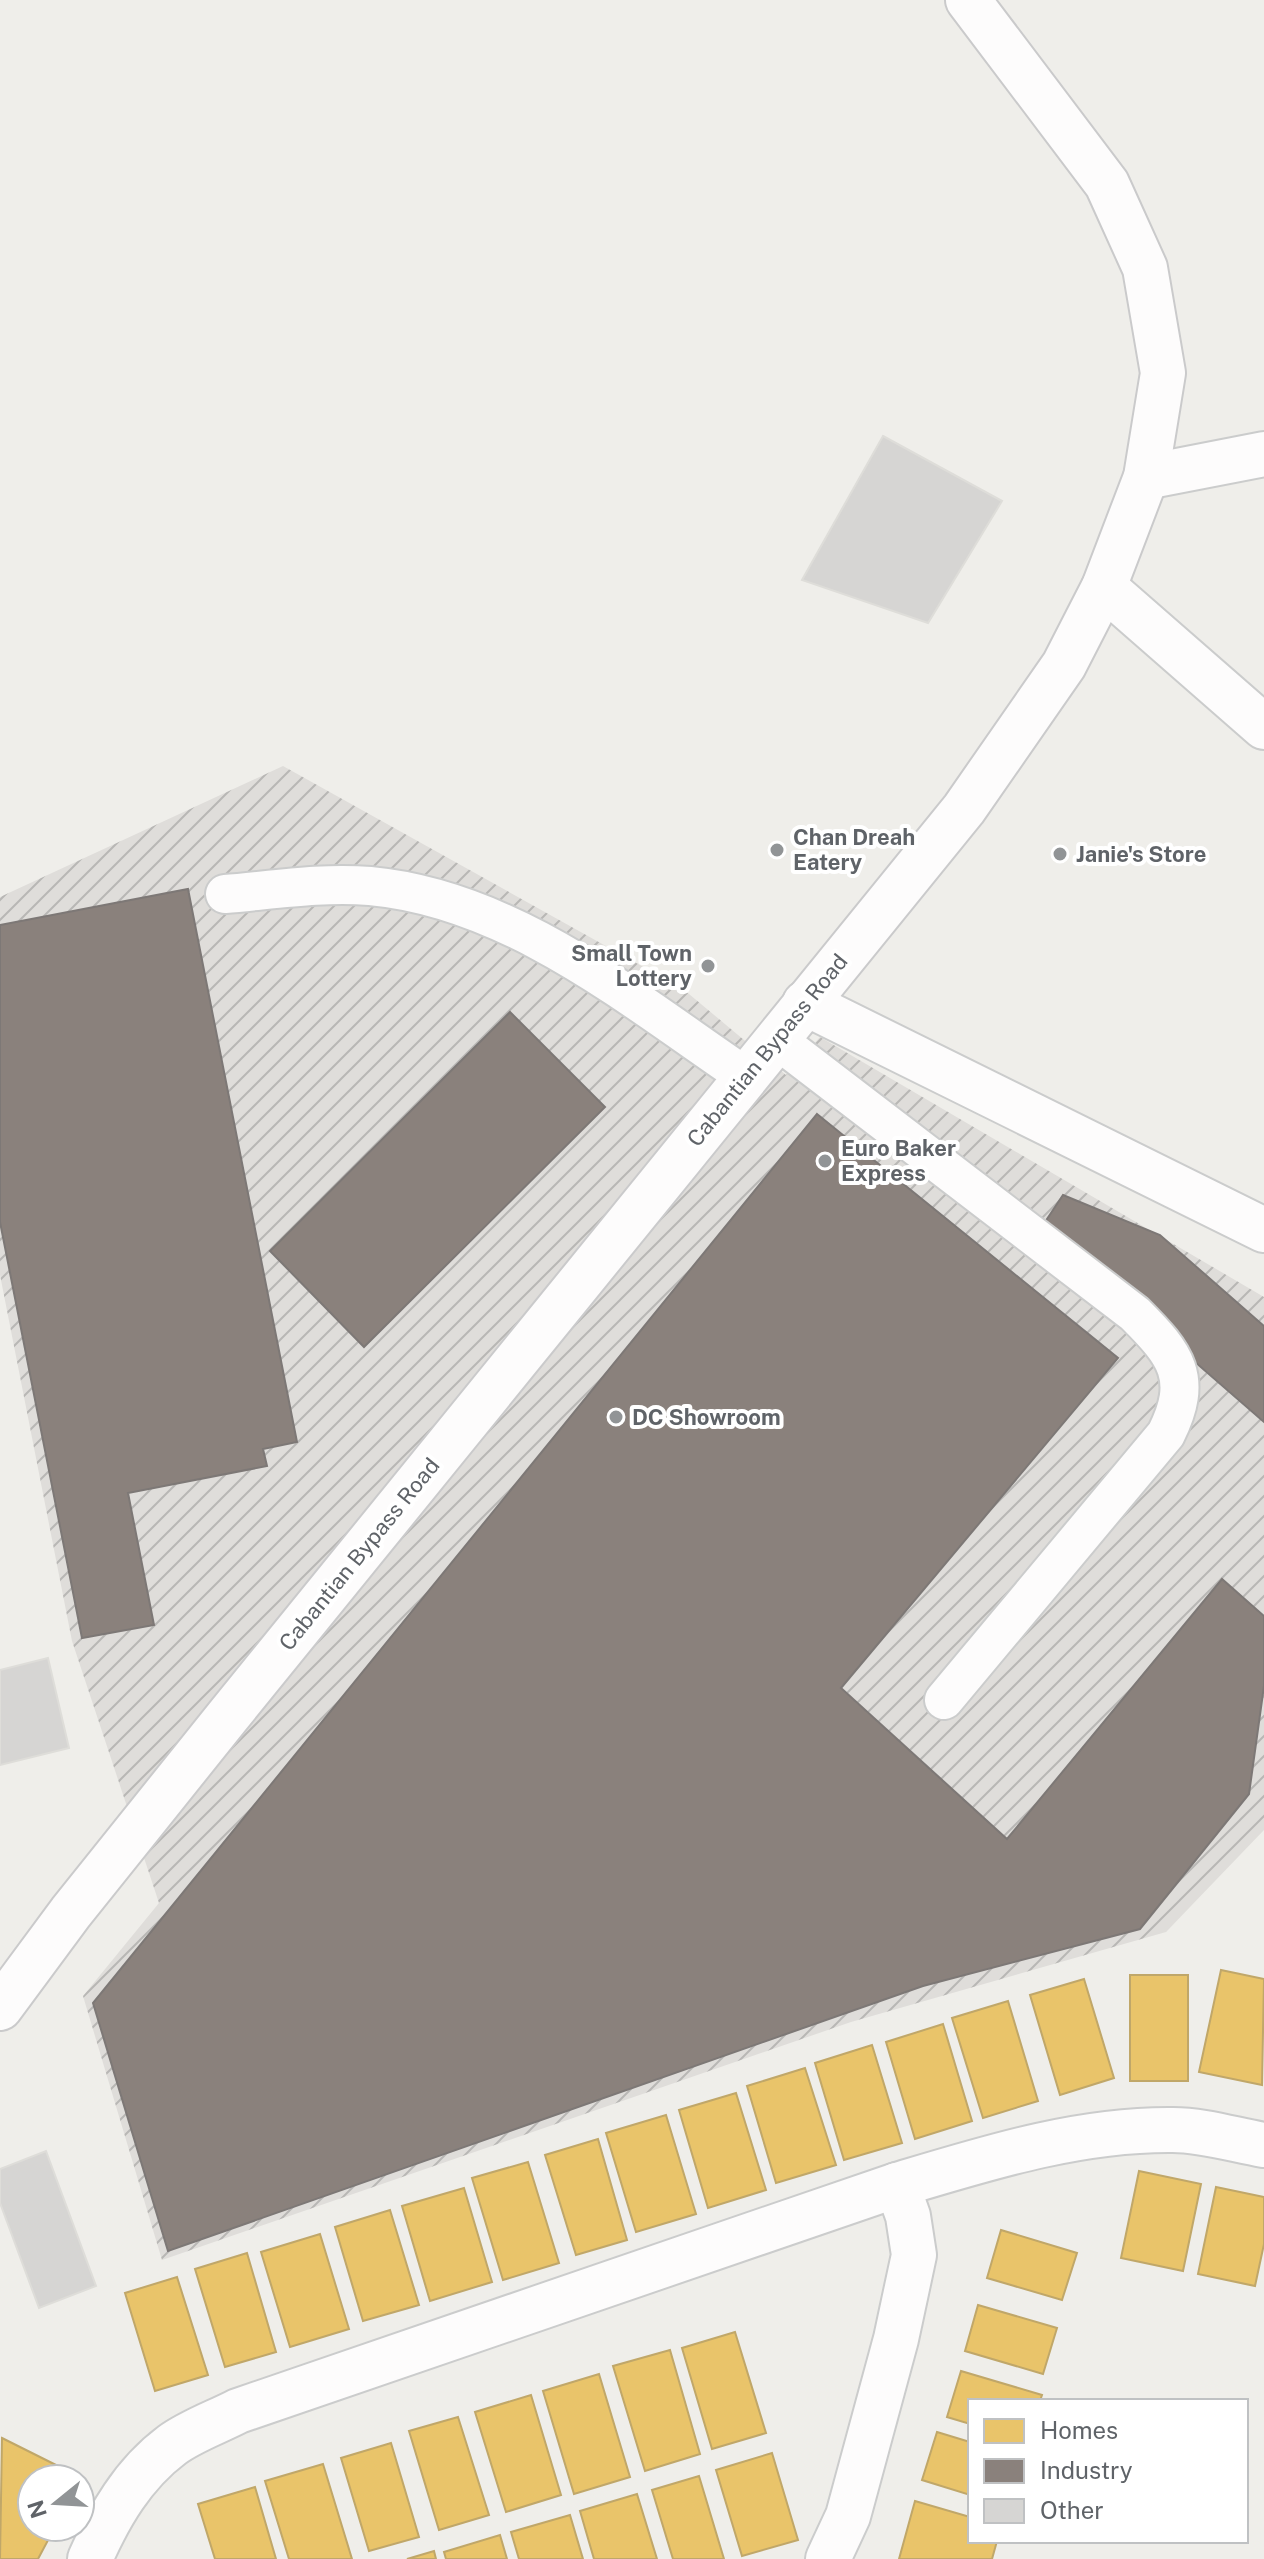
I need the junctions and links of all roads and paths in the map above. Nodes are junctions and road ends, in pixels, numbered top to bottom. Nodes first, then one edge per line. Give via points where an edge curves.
1 (968, 0) edge
2 (1264, 454) edge
3 (1146, 477) junction
4 (1104, 587) junction
5 (1264, 727) edge
6 (225, 894) dead end
7 (805, 1003) junction
8 (776, 1039) junction
9 (745, 1076) junction
10 (1264, 1230) edge
11 (944, 1700) dead end
12 (0, 2008) edge
13 (1264, 2145) edge
14 (897, 2185) junction
15 (90, 2559) edge
16 (828, 2559) edge

1 - 3 street, Cabantian Bypass Road via 1107,184 1145,268 1163,373
2 - 3 street
3 - 4 street, Cabantian Bypass Road
4 - 5 street
4 - 7 street, Cabantian Bypass Road via 1064,665 1019,733 964,809
6 - 9 lane via 369,886 426,895 489,917 565,955
7 - 8 street, Cabantian Bypass Road
7 - 10 street
8 - 9 street, Cabantian Bypass Road
8 - 11 lane via 1135,1314 1172,1358 1182,1384 1179,1408 1166,1434
9 - 12 street, Cabantian Bypass Road via 238,1703
13 - 14 street via 1175,2130 1084,2137 1005,2152
14 - 15 street via 238,2411 173,2444 135,2477
14 - 16 street via 914,2255 848,2516

